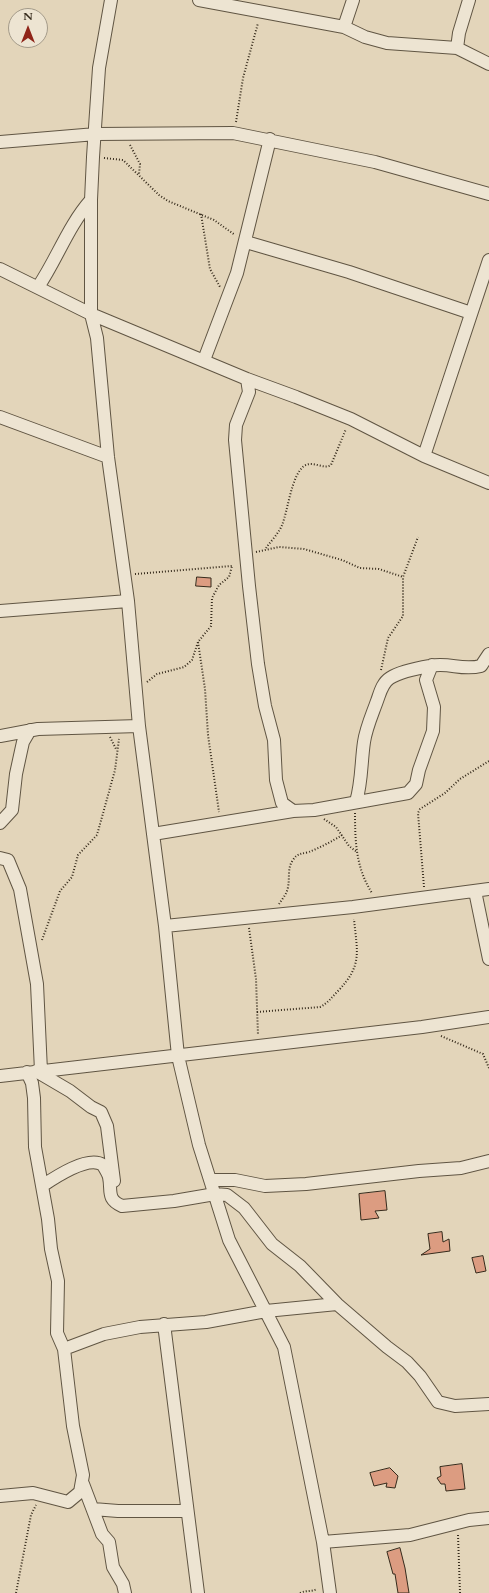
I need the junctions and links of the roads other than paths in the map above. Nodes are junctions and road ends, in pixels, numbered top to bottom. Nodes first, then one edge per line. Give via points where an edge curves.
1 (111, 0) edge
2 (199, 0) edge
3 (353, 0) edge
4 (468, 0) edge
5 (344, 27) junction
6 (457, 48) junction
7 (489, 64) edge
8 (96, 134) junction
9 (270, 140) junction
10 (1, 143) edge
11 (489, 194) edge
12 (91, 200) junction
13 (246, 242) junction
14 (489, 260) edge
15 (0, 269) edge
16 (38, 287) junction
17 (91, 314) junction
18 (471, 314) junction
19 (204, 360) junction
20 (247, 379) junction
21 (0, 418) edge
22 (424, 456) junction
23 (108, 457) junction
24 (489, 483) edge
25 (128, 601) junction
26 (0, 611) edge
27 (489, 654) edge
28 (432, 665) junction
29 (139, 726) junction
30 (30, 730) junction
31 (0, 736) edge
32 (356, 802) junction
33 (294, 811) junction
34 (0, 823) edge
35 (153, 834) junction
36 (0, 858) edge
37 (489, 889) edge
38 (475, 891) junction
39 (165, 926) junction
40 (489, 959) edge
41 (489, 1017) edge
42 (178, 1056) junction
43 (34, 1072) junction
44 (0, 1076) edge
45 (489, 1161) edge
46 (211, 1180) junction
47 (42, 1186) junction
48 (215, 1194) junction
49 (114, 1202) junction
50 (338, 1304) junction
51 (266, 1311) junction
52 (164, 1324) junction
53 (64, 1349) junction
54 (489, 1404) edge
55 (83, 1484) junction
56 (0, 1496) edge
57 (93, 1509) junction
58 (187, 1511) junction
59 (489, 1518) edge
60 (323, 1542) junction
61 (125, 1593) edge
62 (198, 1593) edge
63 (330, 1593) edge

1 - 8 street via 99,68
2 - 5 street
3 - 5 street
4 - 6 street
5 - 6 street via 365,37 387,43
6 - 7 street
8 - 9 street via 233,133
8 - 10 street
8 - 12 street
9 - 11 street via 375,162
9 - 13 street
12 - 16 street via 79,213 51,268
12 - 17 street
13 - 18 street via 349,272
13 - 19 street
14 - 18 street
15 - 16 street
16 - 17 street
17 - 19 street
17 - 23 street via 96,338
18 - 22 street
19 - 20 street
20 - 22 street via 350,419
20 - 33 street via 249,392 236,425 235,440 246,557 260,679 274,740 276,780 282,804
21 - 23 street
22 - 24 street
23 - 25 street
25 - 26 street
25 - 29 street
27 - 28 street via 481,666 475,668
28 - 32 street via 392,677 382,687 366,732 361,782
28 - 32 street via 426,680 434,707 434,725 415,788 404,794
29 - 30 street
29 - 35 street
30 - 31 street
30 - 34 street via 23,742 12,810
32 - 33 street
33 - 35 street
35 - 39 street
36 - 43 street via 8,860 20,889 37,984
37 - 38 street
38 - 39 street via 271,917
38 - 40 street
39 - 42 street
41 - 42 street
42 - 43 street
42 - 46 street via 199,1145
43 - 44 street
43 - 47 street via 32,1083 35,1147
43 - 49 street via 70,1091 101,1112 114,1179
45 - 46 street via 461,1168 306,1184 265,1186 235,1180
46 - 48 street
47 - 49 street via 62,1172 76,1167 100,1164 109,1176 111,1197
47 - 53 street via 58,1281 57,1333
48 - 49 street via 140,1205 122,1206
48 - 50 street via 227,1195 244,1208 272,1244 300,1266
48 - 51 street via 229,1240
50 - 51 street
50 - 54 street via 407,1362 438,1402 455,1406
51 - 52 street via 206,1322
51 - 60 street via 280,1335 287,1356
52 - 53 street via 104,1334
52 - 58 street
53 - 55 street
55 - 56 street via 80,1492 68,1502 34,1493
55 - 57 street
57 - 58 street
57 - 61 street via 102,1534 109,1542 113,1567
58 - 62 street
59 - 60 street via 410,1535
60 - 63 street

